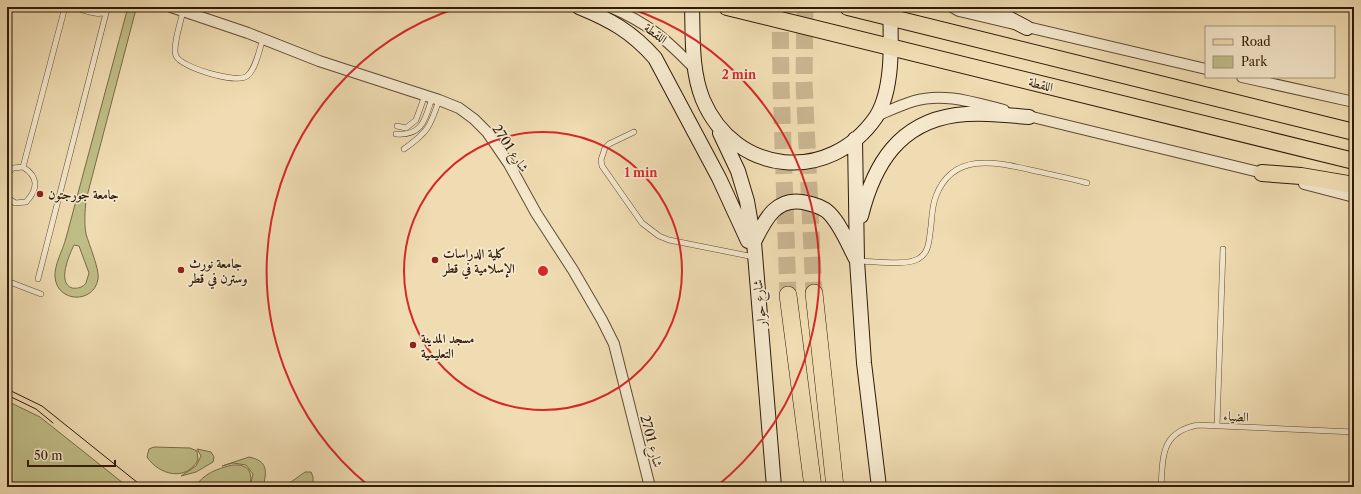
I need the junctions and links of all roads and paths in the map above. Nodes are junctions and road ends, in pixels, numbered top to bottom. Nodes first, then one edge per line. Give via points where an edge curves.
1 (65, 7) edge
2 (73, 7) edge
3 (111, 7) edge
4 (171, 7) edge
5 (579, 7) edge
6 (610, 7) edge
7 (692, 7) edge
8 (728, 7) edge
9 (848, 7) edge
10 (952, 7) edge
11 (987, 7) edge
12 (183, 11) junction
13 (890, 12) edge
14 (106, 13) junction
15 (1027, 28) junction
16 (263, 39) junction
17 (891, 48) junction
18 (695, 69) junction
19 (1205, 69) edge
20 (1246, 78) edge
21 (432, 98) junction
22 (1354, 102) edge
23 (876, 116) junction
24 (1029, 117) junction
25 (716, 125) junction
26 (397, 126) dead end
27 (634, 132) dead end
28 (1354, 132) edge
29 (396, 134) dead end
30 (855, 139) junction
31 (404, 149) dead end
32 (1354, 161) edge
33 (23, 167) junction
34 (1262, 172) junction
35 (7, 174) edge
36 (1087, 183) dead end
37 (1354, 185) edge
38 (7, 197) edge
39 (1354, 197) edge
40 (857, 232) junction
41 (754, 242) junction
42 (1223, 250) dead end
43 (755, 257) junction
44 (857, 261) junction
45 (38, 279) dead end
46 (7, 281) edge
47 (814, 293) tunnel mouth
48 (41, 294) dead end
49 (788, 295) tunnel mouth
50 (1217, 426) junction
51 (1354, 432) edge
52 (650, 487) edge
53 (774, 487) edge
54 (813, 487) edge
55 (836, 487) edge
56 (879, 487) edge
57 (1161, 487) edge

1 - 33 lane
2 - 14 lane via 99,14
3 - 14 lane
4 - 12 street, شارع 2701
5 - 43 main road via 626,30 655,58 719,178
6 - 18 street, اللقطة via 635,17 657,32
7 - 18 main road, شارع حوار
8 - 17 main road, اللقطة
9 - 13 main road
10 - 15 street
11 - 15 main road
12 - 16 street, شارع 2701
12 - 16 lane via 175,56 190,67 220,76 246,77 251,72
13 - 17 main road
13 - 28 main road
14 - 45 lane
15 - 19 street
16 - 21 street, شارع 2701 via 319,61
17 - 23 main road via 885,94
17 - 32 main road, اللقطة
18 - 25 main road, شارع حوار via 703,99
20 - 22 street
21 - 26 lane via 413,123 406,128
21 - 29 lane via 419,128 409,134
21 - 31 lane via 428,128 420,138
21 - 52 street, شارع 2701 via 464,112 487,132 602,320 614,344
23 - 24 street via 932,97 952,98
23 - 30 main road
24 - 34 street
24 - 40 main road via 956,115 932,121 913,130 897,142 883,158 864,201
25 - 30 main road via 732,141 751,153 772,160 794,163 816,160
25 - 41 main road, شارع حوار via 738,171 747,201
27 - 43 lane via 609,144 601,160 604,172 642,223 669,240
30 - 40 main road
33 - 35 lane via 13,168
33 - 38 lane via 34,177 34,194 26,202 15,203
34 - 37 main road
34 - 39 street
36 - 44 lane via 998,163 983,162 969,165 952,174 936,195 929,244 924,255 908,262
40 - 44 main road
41 - 43 main road, شارع حوار
41 - 44 main road via 766,217 776,207 789,202 803,202 817,205 829,213
42 - 50 lane
43 - 53 main road, شارع حوار
44 - 56 main road via 864,363
46 - 48 lane
47 - 55 highway
49 - 54 highway
50 - 51 lane, الضياء
50 - 57 lane, الضياء via 1198,425 1185,428 1173,436 1165,447

